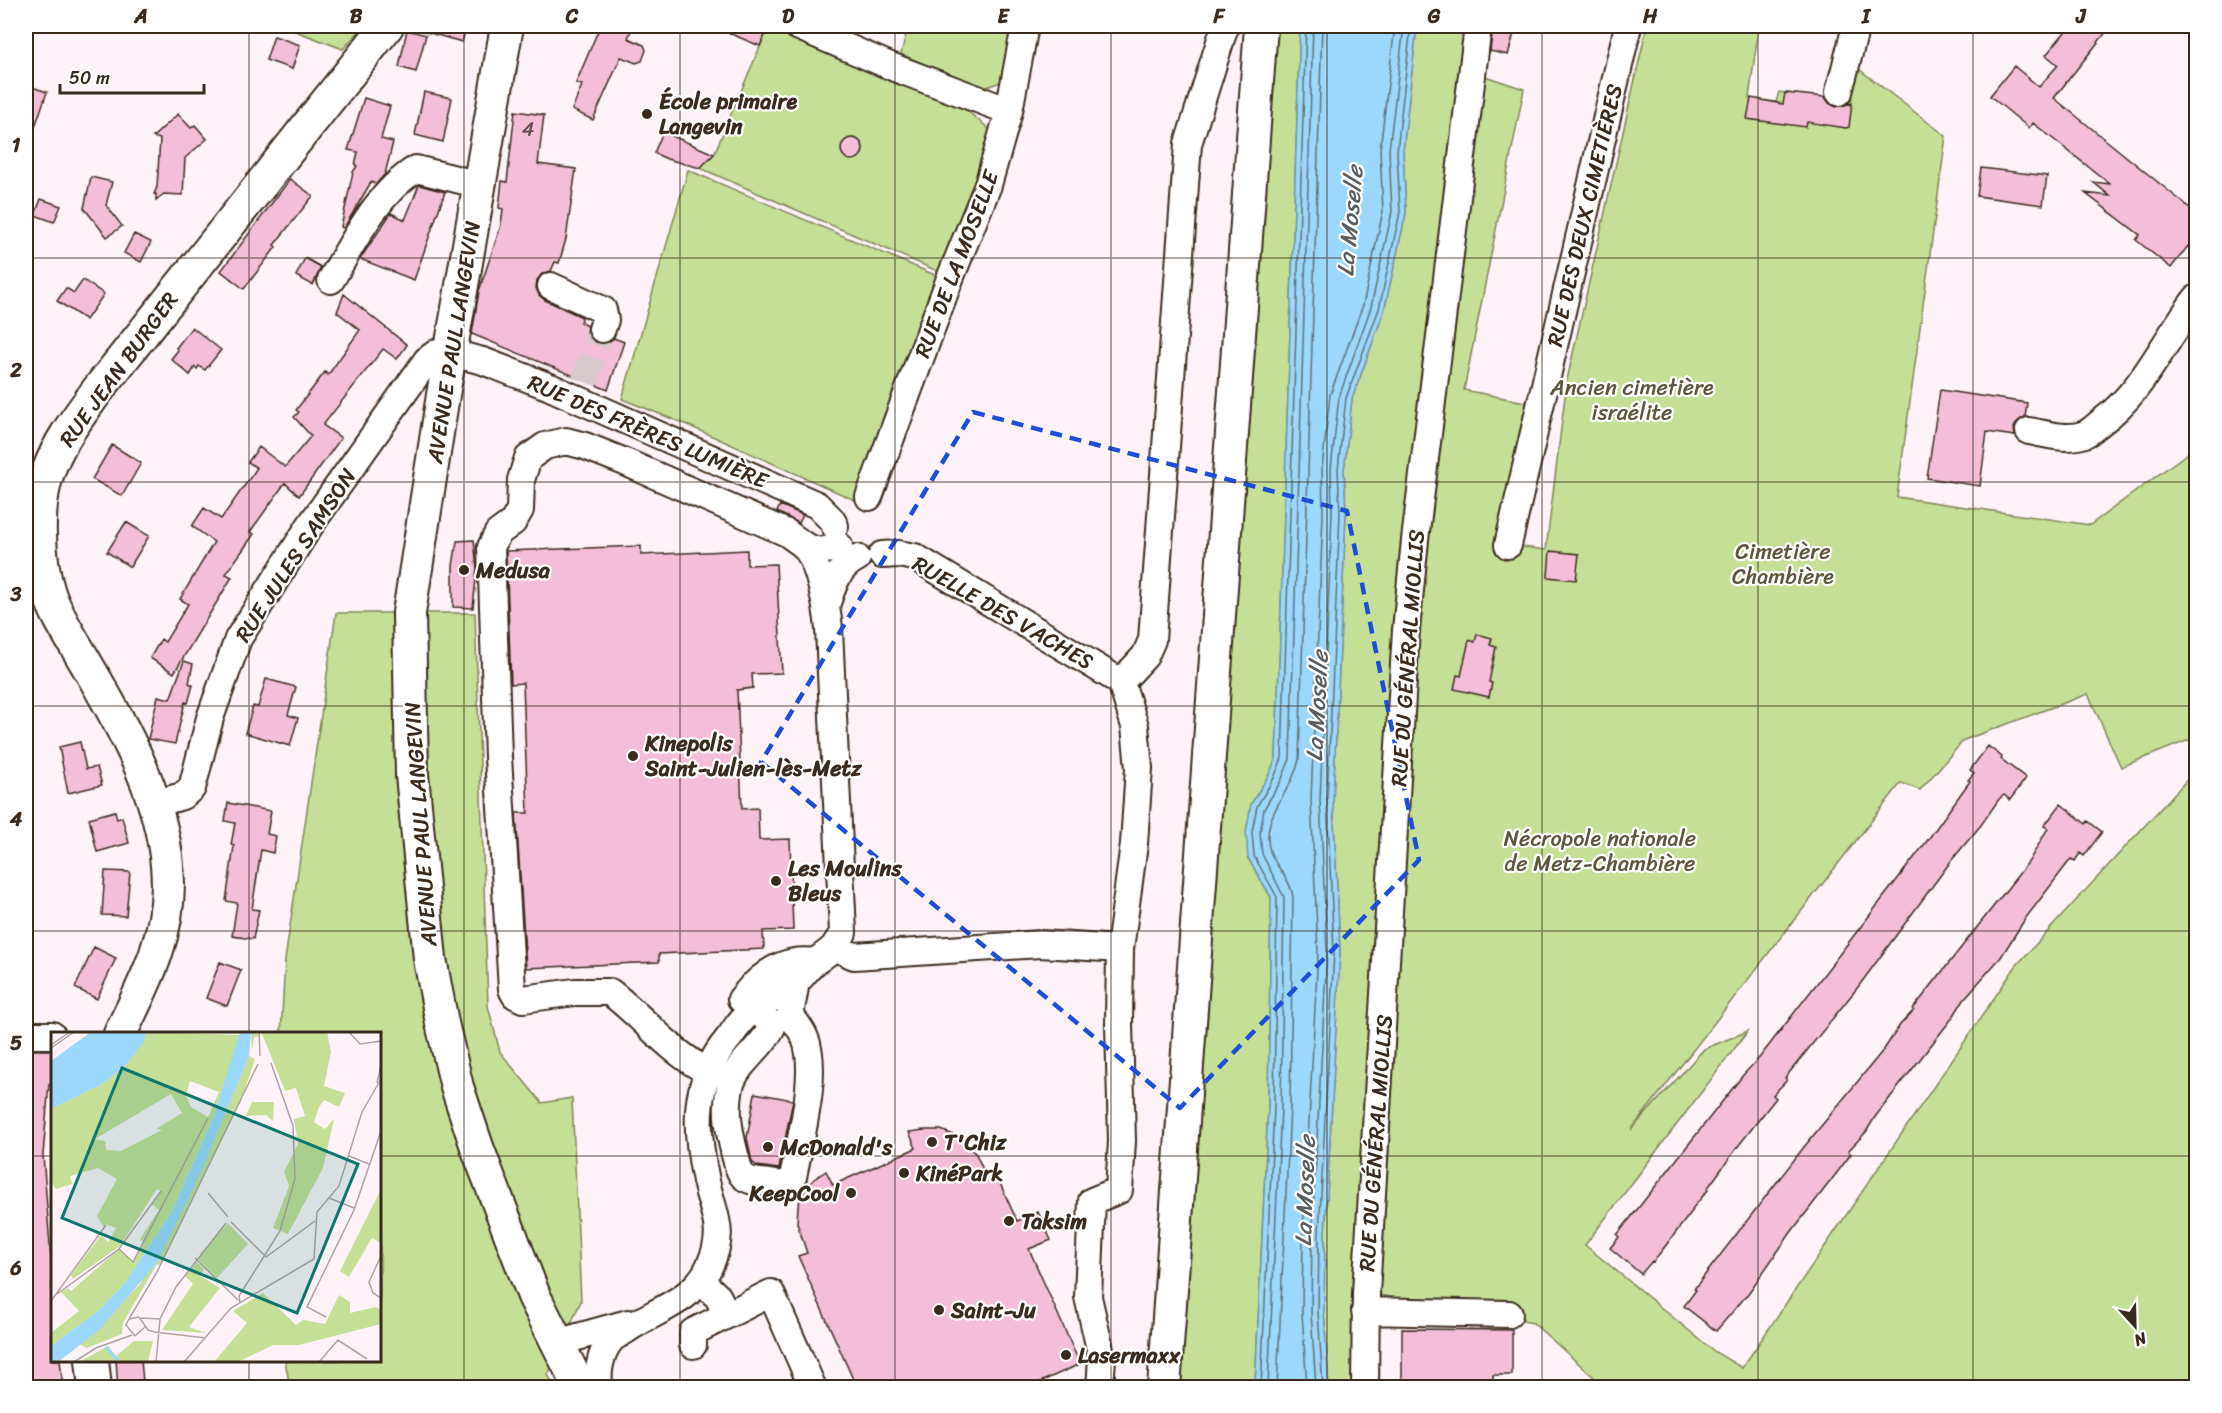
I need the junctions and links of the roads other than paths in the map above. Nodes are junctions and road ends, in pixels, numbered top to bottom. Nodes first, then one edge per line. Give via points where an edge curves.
1 (387, 26) edge
2 (507, 26) edge
3 (796, 26) edge
4 (1025, 26) edge
5 (1225, 26) edge
6 (1261, 26) edge
7 (1478, 26) edge
8 (1628, 26) edge
9 (1856, 26) edge
10 (1839, 92) dead end
11 (1009, 111) junction
12 (480, 184) junction
13 (331, 279) dead end
14 (551, 286) dead end
15 (2196, 299) edge
16 (602, 328) tunnel mouth
17 (451, 353) junction
18 (2029, 432) dead end
19 (869, 497) dead end
20 (804, 545) junction
21 (1508, 545) dead end
22 (853, 546) junction
23 (827, 603) junction
24 (1121, 682) junction
25 (155, 804) junction
26 (1120, 949) junction
27 (824, 955) junction
28 (772, 994) junction
29 (121, 1032) edge
30 (26, 1035) edge
31 (51, 1035) edge
32 (707, 1071) junction
33 (701, 1281) junction
34 (1366, 1302) junction
35 (1509, 1314) dead end
36 (727, 1315) junction
37 (643, 1319) junction
38 (556, 1342) junction
39 (693, 1344) dead end
40 (92, 1362) edge
41 (94, 1388) edge
42 (580, 1388) edge
43 (600, 1388) edge
44 (813, 1388) edge
45 (1100, 1388) edge
46 (1164, 1388) edge
47 (1365, 1388) edge

1 - 25 main road, RUE JEAN BURGER via 97,391 65,435 48,473 40,536 49,593 143,772
2 - 12 main road, AVENUE PAUL LANGEVIN
3 - 11 street
4 - 11 street, RUE DE LA MOSELLE
5 - 24 street via 1188,144 1152,640 1145,657
6 - 46 main road
7 - 34 street, RUE DU GÉNÉRAL MIOLLIS via 1406,630
8 - 21 street, RUE DES DEUX CIMETIÈRES
9 - 10 street
11 - 19 street, RUE DE LA MOSELLE via 988,185
12 - 13 street via 416,169 401,178 380,203
12 - 17 main road, AVENUE PAUL LANGEVIN
14 - 16 street via 603,310
15 - 18 street via 2146,376 2106,418 2085,434 2068,437
17 - 22 street, RUE DES FRÈRES LUMIÈRE via 578,390 817,505
17 - 25 street, RUE JULES SAMSON via 438,352 427,360 309,527 238,639 210,718 192,788 182,796
17 - 38 main road, AVENUE PAUL LANGEVIN via 409,613 412,774 430,959 467,1117 534,1296
20 - 22 street, RUELLE DES VACHES via 814,551
20 - 23 street
20 - 32 street via 787,533 652,473 566,441 545,446 528,458 521,480 520,510 513,522 498,533 491,547 512,989 523,999 610,992 678,1054
22 - 23 street
22 - 24 street, RUELLE DES VACHES via 915,556
23 - 27 street via 843,933
24 - 26 street via 1136,726 1139,768
25 - 29 main road, RUE JEAN BURGER via 167,861 164,919 153,965
26 - 27 street via 1041,944
26 - 45 street via 1119,1190 1092,1201 1088,1297 1102,1358
27 - 28 street via 808,971
27 - 28 street via 781,965
28 - 28 street via 772,1027 731,1083 729,1131 743,1176 782,1185 793,1177 811,1063 804,1036
28 - 32 street via 735,1006 720,1030 720,1047
30 - 31 street
32 - 33 street via 698,1104 700,1146 719,1224 713,1257
33 - 36 street via 718,1297
33 - 37 street via 688,1294
34 - 35 street
34 - 47 street, RUE DU GÉNÉRAL MIOLLIS
36 - 39 street via 693,1332
36 - 44 street via 771,1293
37 - 38 street
37 - 43 street via 611,1340 600,1363
38 - 42 main road, AVENUE PAUL LANGEVIN
40 - 41 main road

